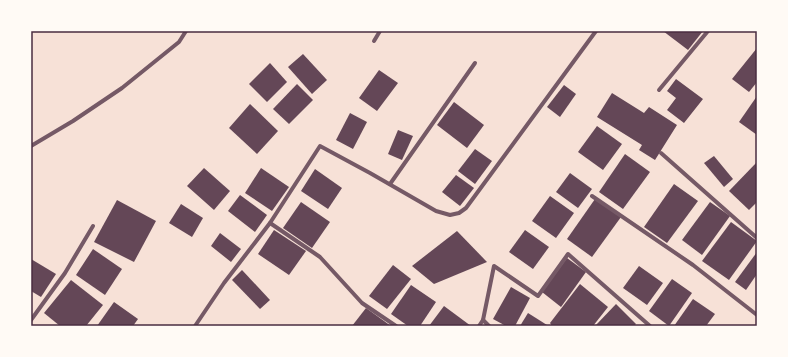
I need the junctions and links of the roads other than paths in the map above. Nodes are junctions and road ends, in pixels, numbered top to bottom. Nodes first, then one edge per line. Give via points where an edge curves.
1 (186, 31) edge
2 (380, 31) edge
3 (596, 31) edge
4 (708, 31) edge
5 (374, 41) dead end
6 (474, 63) dead end
7 (659, 90) dead end
8 (31, 146) edge
9 (662, 153) dead end
10 (390, 184) junction
11 (592, 196) dead end
12 (270, 223) junction
13 (93, 226) dead end
14 (757, 238) edge
15 (757, 315) edge
16 (31, 320) edge
17 (482, 320) junction
18 (195, 326) edge
19 (396, 326) edge
20 (479, 326) edge
21 (489, 326) edge
22 (650, 326) edge

1 - 8 street via 179,42 122,88
2 - 5 street
3 - 10 street via 466,208 450,215 436,211
4 - 7 street
6 - 10 street
9 - 14 street
10 - 12 street via 320,146
11 - 15 street via 693,265
12 - 18 street
12 - 19 street via 320,257 362,303
13 - 16 street via 65,273
17 - 20 street
17 - 21 street
17 - 22 street via 494,266 538,296 568,254

